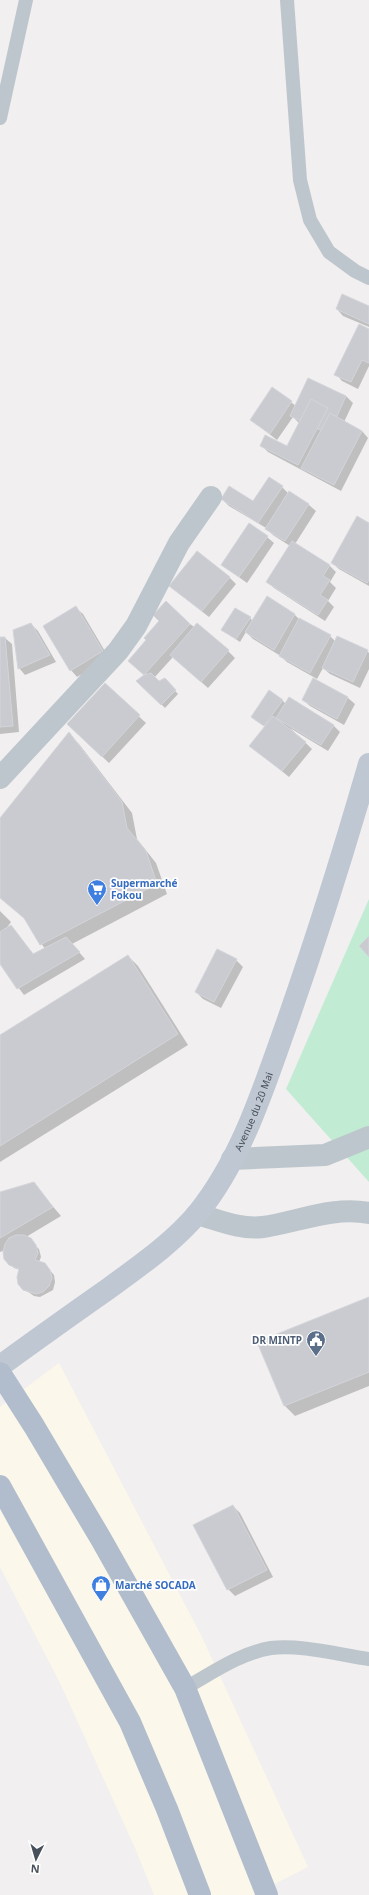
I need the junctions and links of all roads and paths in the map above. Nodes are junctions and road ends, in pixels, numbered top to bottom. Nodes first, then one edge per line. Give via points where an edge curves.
1 (26, 0) edge
2 (287, 0) edge
3 (0, 118) edge
4 (369, 278) edge
5 (211, 497) dead end
6 (369, 764) edge
7 (0, 778) edge
8 (369, 1137) edge
9 (232, 1159) junction
10 (369, 1213) edge
11 (197, 1214) junction
12 (0, 1366) edge
13 (0, 1374) edge
14 (0, 1486) edge
15 (369, 1659) edge
16 (185, 1688) junction
17 (200, 1895) edge
18 (266, 1895) edge

1 - 3 lane
2 - 4 lane via 300,180 310,220 329,252
5 - 7 street via 179,543 136,626 118,651
6 - 9 main road, Avenue du 20 Mai via 296,997 260,1097
8 - 9 street via 325,1154
9 - 11 main road, Avenue du 20 Mai
10 - 11 street via 343,1212 304,1217 262,1227 244,1227
11 - 12 main road, Avenue du 20 Mai via 171,1241
13 - 16 main road via 101,1538
14 - 17 main road via 130,1722
15 - 16 lane via 300,1649 272,1648 242,1656
16 - 18 main road

